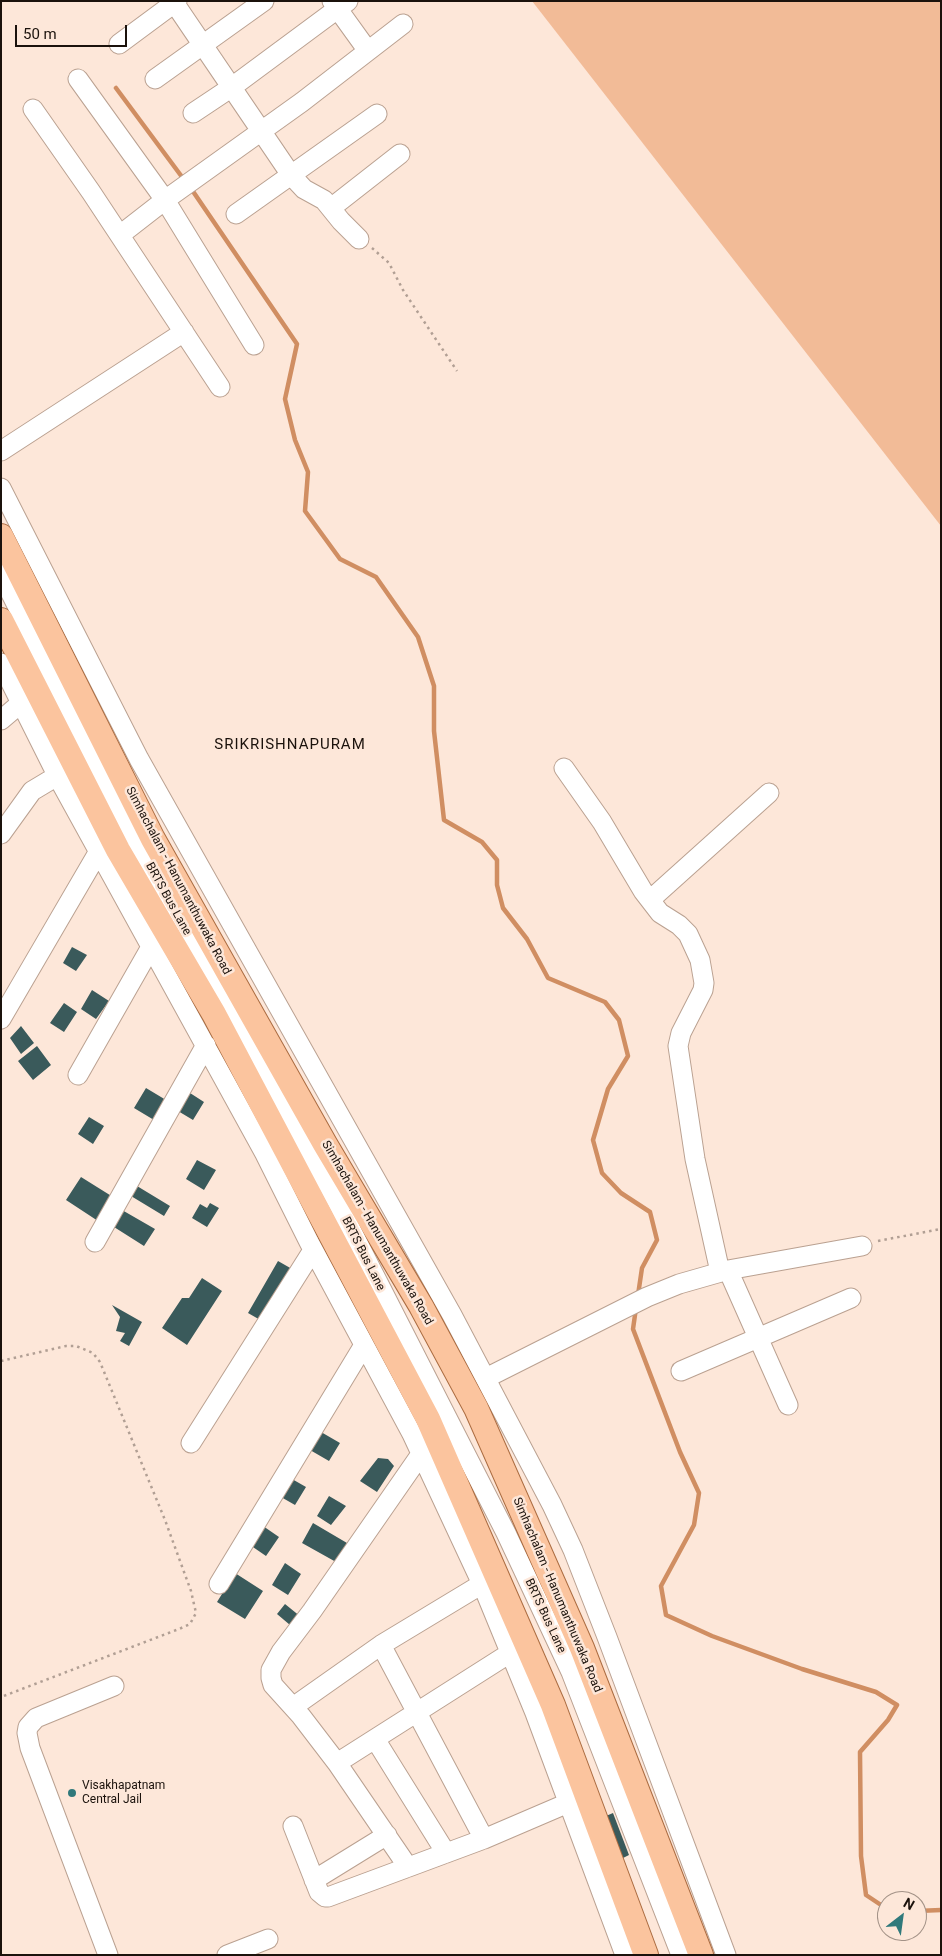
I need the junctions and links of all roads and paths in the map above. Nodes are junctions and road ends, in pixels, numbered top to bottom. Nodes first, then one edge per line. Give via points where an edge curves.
1 (264, 1) edge
2 (175, 2) edge
3 (339, 4) edge
4 (403, 24) dead end
5 (119, 44) dead end
6 (203, 46) junction
7 (368, 51) junction
8 (78, 79) dead end
9 (155, 79) dead end
10 (232, 87) junction
11 (33, 109) dead end
12 (193, 113) dead end
13 (377, 114) dead end
14 (261, 131) junction
15 (400, 154) dead end
16 (291, 175) junction
17 (172, 195) junction
18 (331, 208) junction
19 (236, 214) dead end
20 (120, 235) junction
21 (359, 239) joint
22 (184, 332) junction
23 (254, 345) dead end
24 (457, 372) dead end
25 (220, 387) dead end
26 (1, 451) edge
27 (1, 488) edge
28 (1, 536) edge
29 (1, 574) edge
30 (1, 620) edge
31 (1, 663) edge
32 (21, 703) junction
33 (1, 720) edge
34 (564, 768) dead end
35 (57, 776) junction
36 (769, 793) dead end
37 (1, 834) edge
38 (98, 851) junction
39 (650, 900) junction
40 (151, 947) junction
41 (1, 1019) edge
42 (206, 1045) junction
43 (78, 1075) dead end
44 (941, 1230) edge
45 (95, 1242) dead end
46 (862, 1246) joint
47 (313, 1250) junction
48 (724, 1271) junction
49 (851, 1298) dead end
50 (758, 1338) junction
51 (364, 1345) junction
52 (1, 1362) edge
53 (682, 1371) dead end
54 (486, 1378) junction
55 (788, 1405) dead end
56 (191, 1443) dead end
57 (421, 1454) junction
58 (219, 1584) dead end
59 (482, 1584) junction
60 (381, 1646) junction
61 (510, 1653) junction
62 (114, 1686) dead end
63 (1, 1696) edge
64 (293, 1707) junction
65 (416, 1713) junction
66 (375, 1739) junction
67 (337, 1763) junction
68 (568, 1803) junction
69 (293, 1826) dead end
70 (387, 1836) junction
71 (484, 1839) junction
72 (446, 1853) junction
73 (408, 1866) junction
74 (314, 1880) junction
75 (268, 1939) dead end
76 (108, 1955) edge
77 (227, 1955) edge
78 (625, 1955) edge
79 (646, 1955) edge
80 (682, 1955) edge
81 (701, 1955) edge
82 (726, 1955) edge

1 - 6 street
2 - 5 street
2 - 6 street
3 - 7 street
3 - 10 street
4 - 7 street
6 - 9 street
6 - 10 street
7 - 14 street
8 - 17 street
10 - 12 street
10 - 14 street
11 - 20 street
13 - 16 street
14 - 16 street
14 - 17 street
15 - 18 street
16 - 18 street via 304,189 324,200
16 - 19 street
17 - 20 street
17 - 23 street
18 - 21 street
20 - 22 street
21 - 24 path via 389,263
22 - 25 street
22 - 26 street
27 - 54 street via 139,759
28 - 81 main road, Simhachalam - Hanumanthuwaka Road via 153,839 325,1144 422,1306 476,1408 582,1648
29 - 80 street, BRTS Bus Lane via 127,824 336,1202 506,1533 571,1672
30 - 79 main road via 118,850 214,1014 428,1419 550,1696
31 - 32 street
32 - 33 street
32 - 35 street
34 - 39 street
35 - 37 street via 32,791
35 - 38 street
36 - 39 street
38 - 40 street
38 - 41 street
39 - 48 street via 660,913 688,934 703,974 703,990 681,1033 678,1046 695,1159
40 - 42 street
40 - 43 street
42 - 45 street
42 - 47 street via 266,1154
44 - 46 path
46 - 48 street
47 - 51 street
47 - 56 street
48 - 50 street
48 - 54 street via 647,1297
49 - 50 street
50 - 53 street
50 - 55 street
51 - 57 street
51 - 58 street
52 - 63 path via 66,1346 76,1346 93,1353 100,1362 165,1520 196,1613 190,1624 179,1629
54 - 82 street via 573,1550
57 - 59 street
57 - 64 street via 271,1670 273,1686
59 - 60 street
59 - 61 street
60 - 64 street
60 - 65 street
61 - 65 street
61 - 68 street
62 - 76 street via 36,1718 27,1733
64 - 67 street
65 - 66 street
65 - 71 street
66 - 67 street
66 - 72 street
67 - 70 street
68 - 71 street
68 - 78 street
69 - 74 street
70 - 73 street
70 - 74 street
71 - 72 street
72 - 73 street
73 - 74 street via 328,1897 322,1896
75 - 77 street

